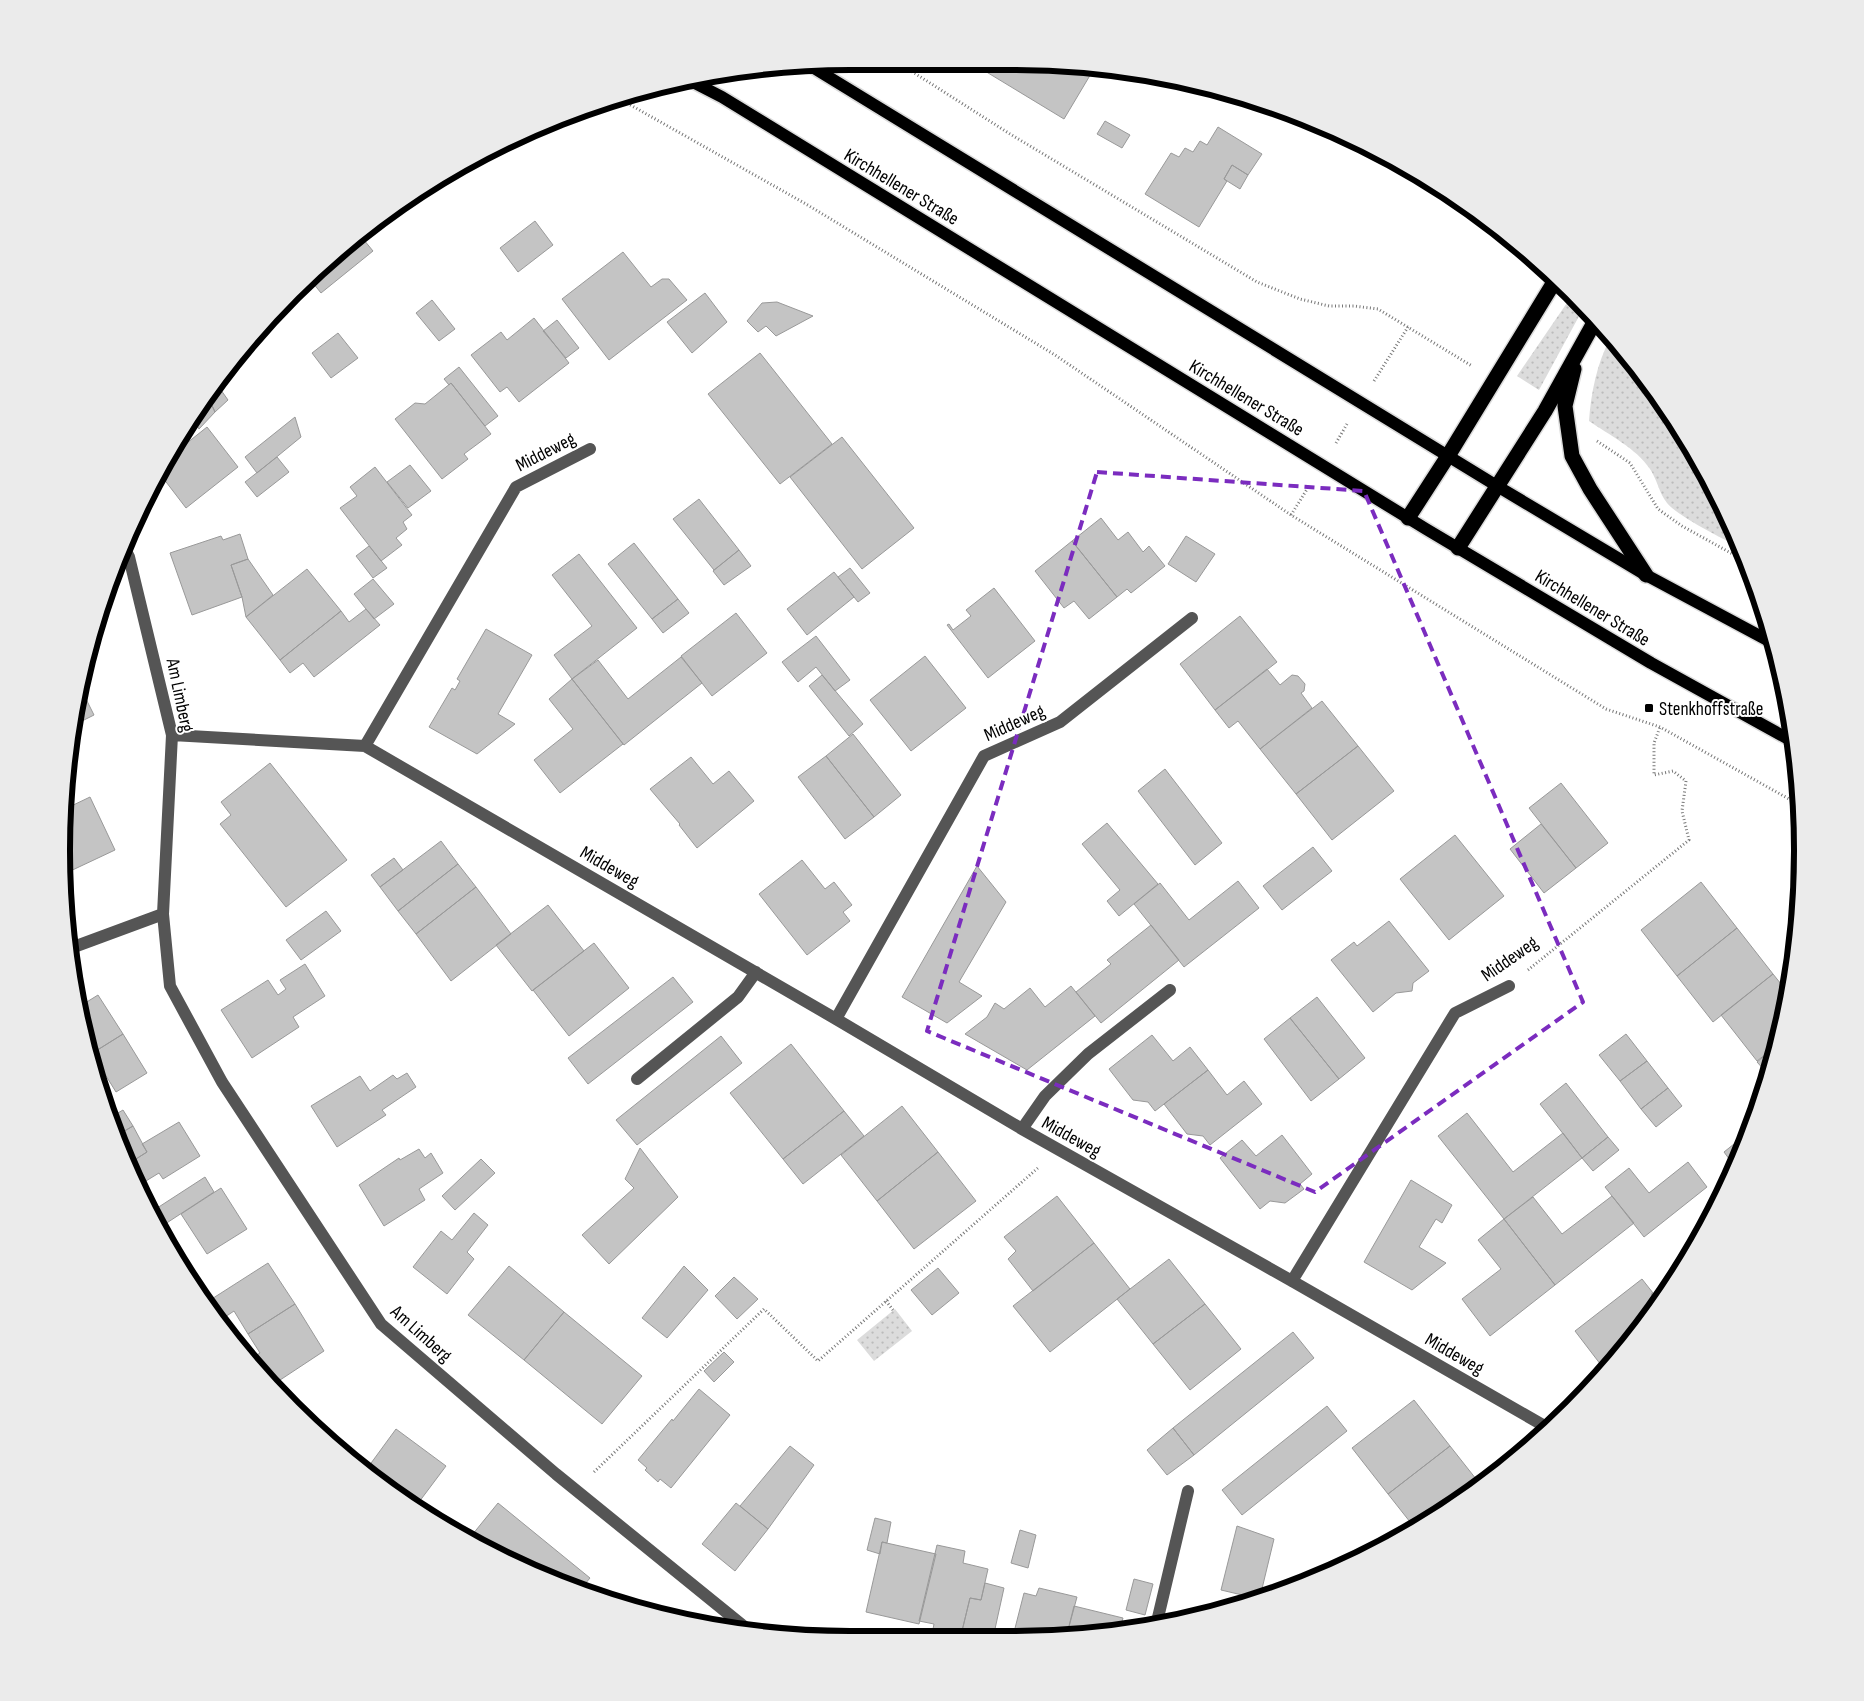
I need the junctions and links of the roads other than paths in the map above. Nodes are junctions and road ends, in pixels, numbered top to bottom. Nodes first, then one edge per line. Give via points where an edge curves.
1 (819, 71) edge
2 (699, 85) edge
3 (1552, 287) edge
4 (1592, 327) edge
5 (1580, 349) junction
6 (590, 448) dead end
7 (1448, 456) junction
8 (1497, 486) junction
9 (1408, 518) junction
10 (1458, 548) junction
11 (128, 555) edge
12 (1646, 575) junction
13 (1192, 618) dead end
14 (1764, 638) edge
15 (172, 735) junction
16 (1785, 738) edge
17 (365, 746) junction
18 (163, 914) junction
19 (76, 946) edge
20 (756, 972) junction
21 (1509, 986) road end
22 (1170, 990) dead end
23 (836, 1019) junction
24 (636, 1079) dead end
25 (1022, 1129) junction
26 (1292, 1281) junction
27 (1541, 1424) edge
28 (1188, 1491) dead end
29 (1158, 1617) edge
30 (739, 1622) edge

1 - 7 main road
2 - 9 main road, Kirchhellener Straße
3 - 7 highway
4 - 5 highway
5 - 8 highway
5 - 12 highway via 1565,406 1572,456
6 - 17 street, Middeweg via 516,487
7 - 8 main road
7 - 9 highway
8 - 10 highway
8 - 12 main road
9 - 10 main road, Kirchhellener Straße
10 - 16 main road, Kirchhellener Straße via 1651,664
11 - 15 street, Am Limberg
12 - 14 main road
13 - 23 street, Middeweg via 1060,722 984,756
15 - 17 street, Middeweg
15 - 18 street, Am Limberg
17 - 20 street, Middeweg
18 - 19 street
18 - 30 street, Am Limberg via 170,986 222,1082 381,1324 576,1490
20 - 23 street, Middeweg
20 - 24 street via 738,996
21 - 26 street, Middeweg via 1455,1013
22 - 25 street via 1088,1054 1046,1096
23 - 25 street, Middeweg
25 - 26 street, Middeweg
26 - 27 street, Middeweg
28 - 29 street

